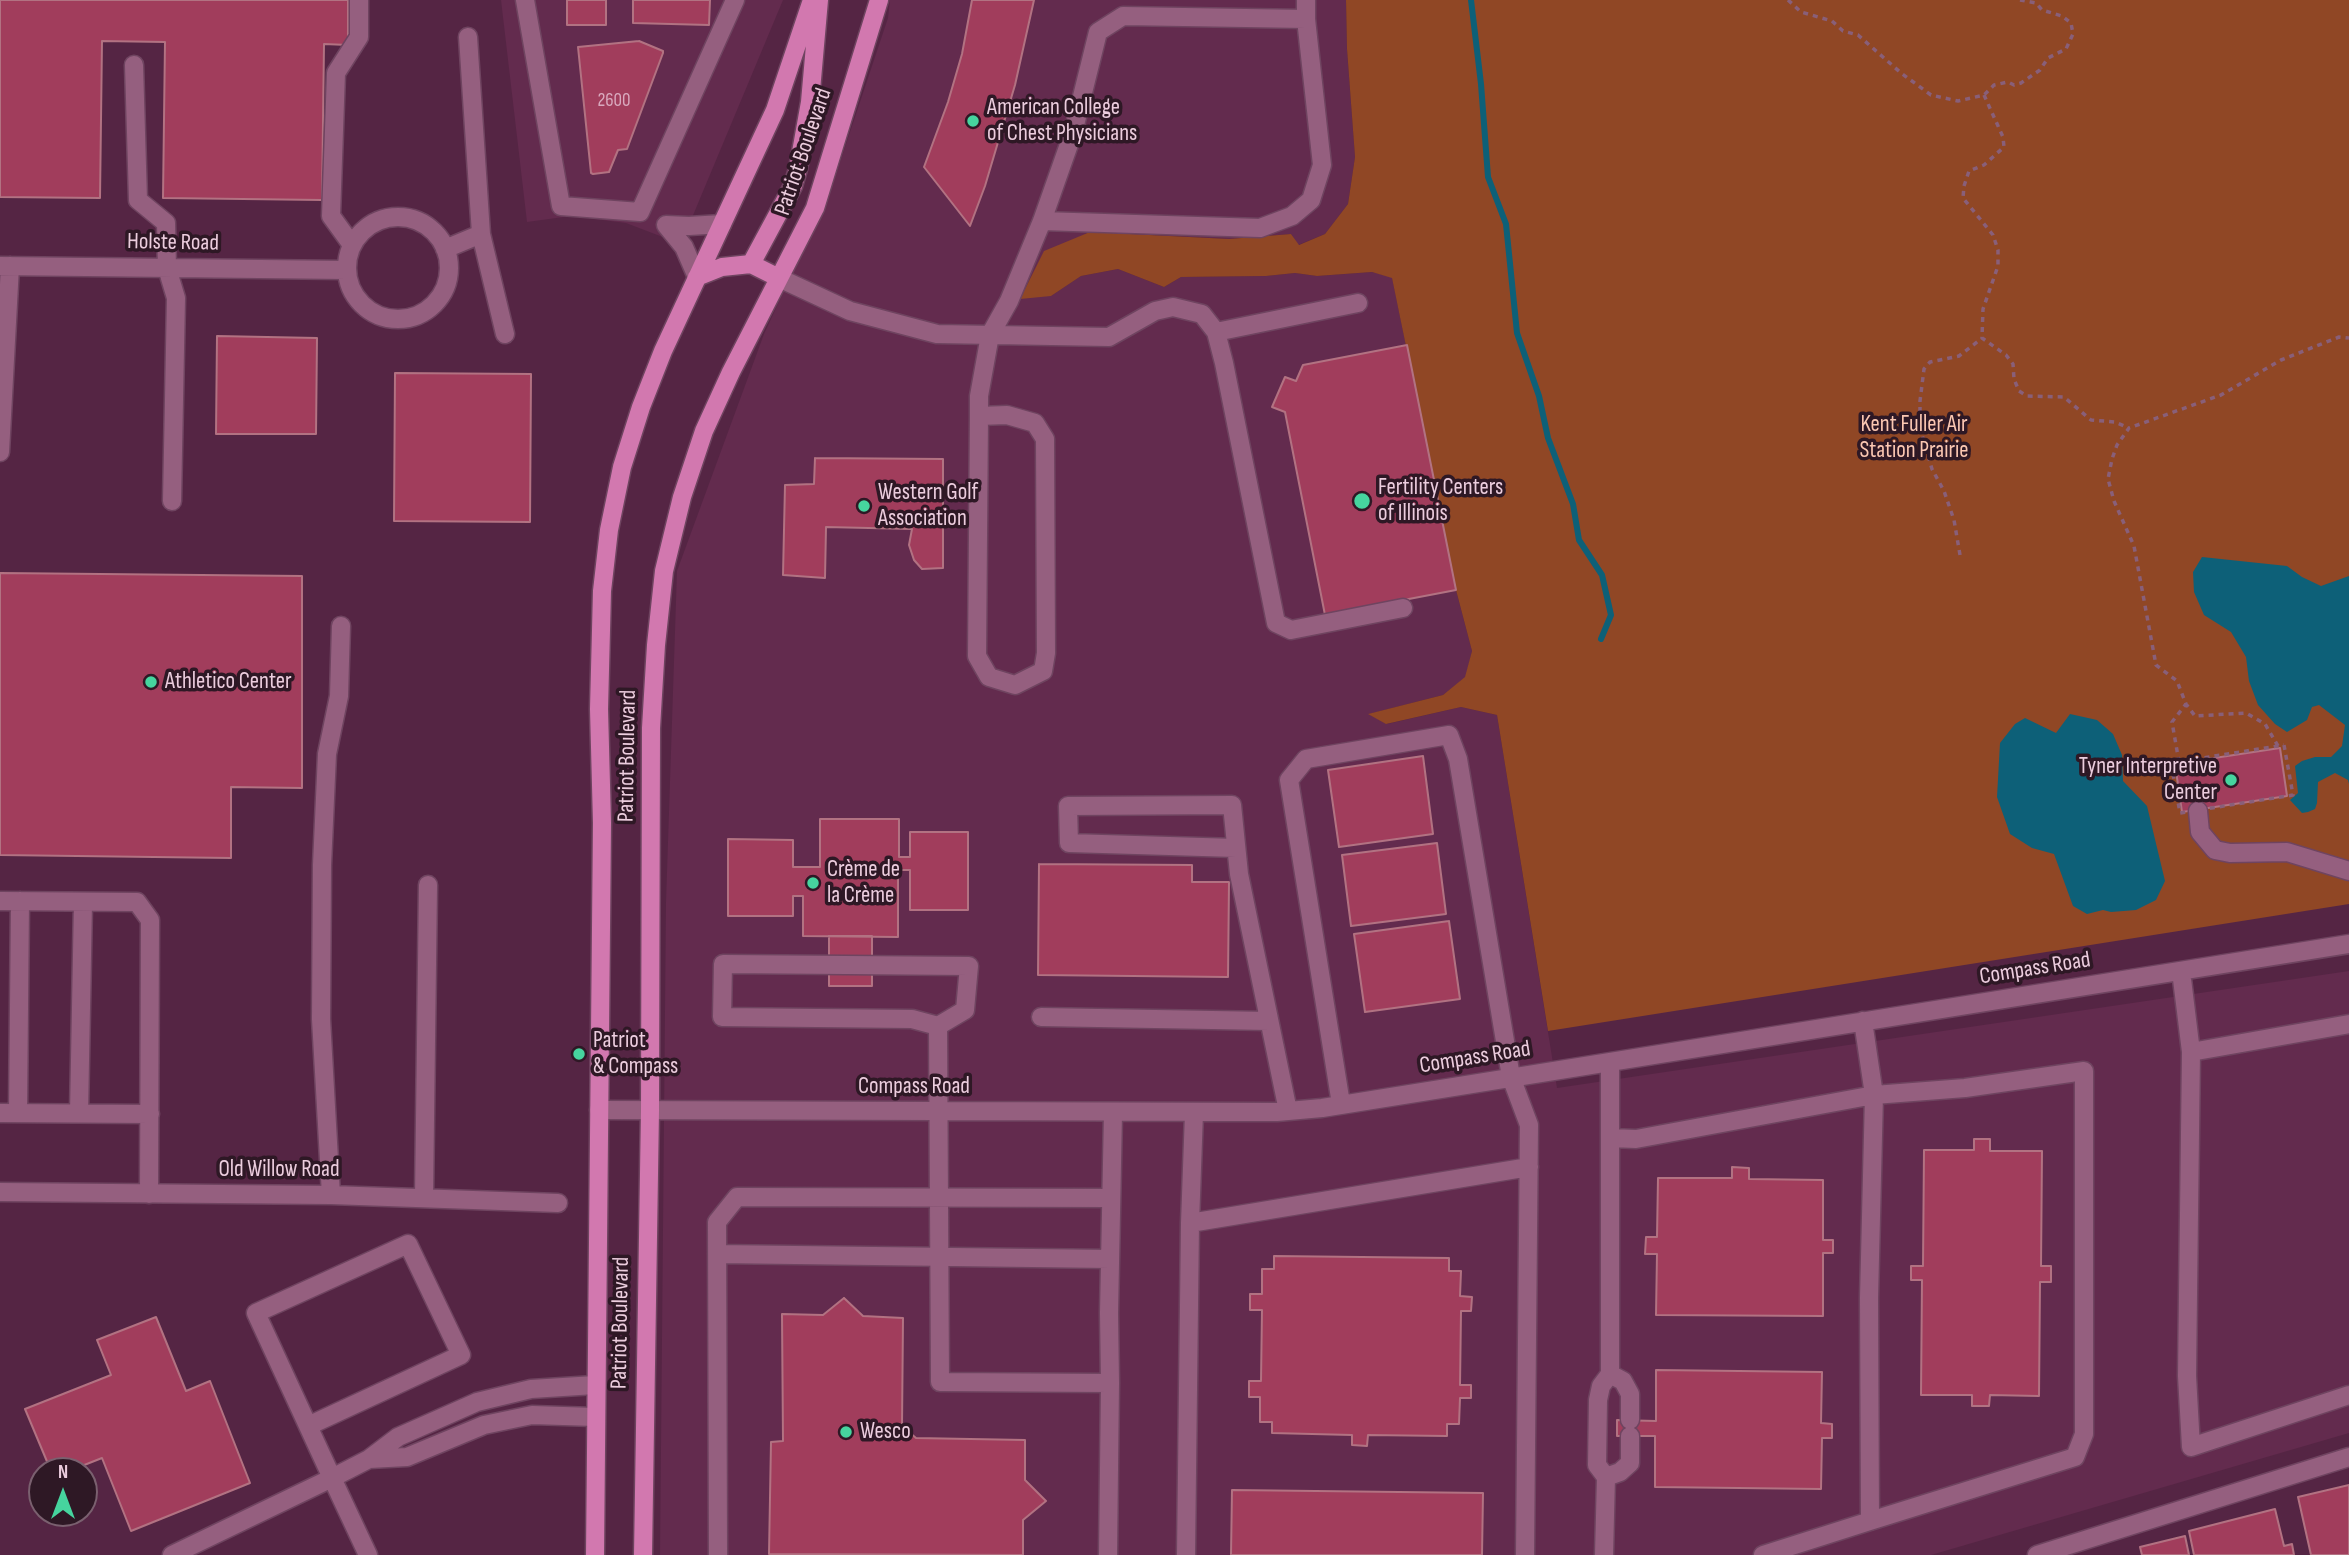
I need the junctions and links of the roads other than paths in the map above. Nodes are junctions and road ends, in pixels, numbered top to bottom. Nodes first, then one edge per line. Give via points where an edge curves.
1 (359, 0) edge
2 (526, 0) edge
3 (735, 0) edge
4 (812, 0) edge
5 (820, 0) edge
6 (879, 0) edge
7 (1306, 0) edge
8 (1306, 19) junction
9 (468, 37) dead end
10 (134, 65) dead end
11 (640, 212) junction
12 (1042, 221) junction
13 (722, 224) junction
14 (666, 225) junction
15 (481, 234) junction
16 (352, 245) junction
17 (445, 249) junction
18 (751, 264) junction
19 (5, 266) edge
20 (167, 268) junction
21 (346, 270) junction
22 (697, 277) junction
23 (779, 278) junction
24 (1358, 303) dead end
25 (1216, 332) junction
26 (505, 334) dead end
27 (990, 335) junction
28 (979, 416) junction
29 (0, 452) edge
30 (172, 501) dead end
31 (1403, 608) dead end
32 (341, 626) dead end
33 (2198, 811) road end
34 (1236, 848) junction
35 (2349, 871) edge
36 (428, 885) dead end
37 (0, 901) edge
38 (20, 901) junction
39 (83, 902) junction
40 (2349, 944) edge
41 (2181, 971) junction
42 (1041, 1017) dead end
43 (1269, 1021) junction
44 (1863, 1021) junction
45 (2349, 1024) edge
46 (938, 1026) junction
47 (2192, 1052) junction
48 (1610, 1062) junction
49 (1511, 1077) junction
50 (1874, 1096) junction
51 (1341, 1104) junction
52 (599, 1110) junction
53 (650, 1110) junction
54 (1287, 1111) junction
55 (939, 1112) junction
56 (9, 1113) edge
57 (79, 1113) junction
58 (1113, 1113) junction
59 (1194, 1113) junction
60 (150, 1114) junction
61 (1611, 1138) junction
62 (1529, 1167) junction
63 (0, 1192) edge
64 (149, 1194) junction
65 (331, 1195) junction
66 (938, 1196) junction
67 (424, 1198) junction
68 (1111, 1198) junction
69 (558, 1203) dead end
70 (1190, 1223) junction
71 (717, 1254) junction
72 (938, 1257) junction
73 (1110, 1259) junction
74 (1610, 1374) junction
75 (1110, 1383) junction
76 (595, 1385) junction
77 (2349, 1395) edge
78 (595, 1417) junction
79 (308, 1426) junction
80 (2349, 1457) edge
81 (369, 1460) junction
82 (1606, 1477) junction
83 (332, 1478) junction
84 (1870, 1521) junction
85 (172, 1555) edge
86 (368, 1555) edge
87 (595, 1555) edge
88 (643, 1555) edge
89 (718, 1555) edge
90 (1108, 1555) edge
91 (1186, 1555) edge
92 (1525, 1555) edge
93 (1604, 1555) edge
94 (1763, 1555) edge
95 (2037, 1555) edge

1 - 16 street via 359,37 336,73 331,216
2 - 11 street via 561,206
3 - 11 street
4 - 13 main road, Patriot Boulevard via 775,110
5 - 18 main road via 798,169
6 - 23 main road, Patriot Boulevard via 815,208
7 - 8 street
8 - 12 street via 1123,16 1098,32 1073,133
8 - 12 street via 1322,165 1311,200 1292,216 1260,228
9 - 15 street
10 - 20 street via 138,200 166,223
11 - 14 street
12 - 27 street
13 - 14 street
13 - 22 main road, Patriot Boulevard
14 - 22 street via 684,247
15 - 17 street
15 - 26 street
16 - 17 street via 376,223 408,218 424,224
16 - 21 street
17 - 21 street via 449,265 441,296 416,316 384,318 369,311 349,286
18 - 22 main road via 722,267
18 - 23 main road
19 - 20 street, Holste Road
19 - 29 street
20 - 21 street, Holste Road
20 - 30 street via 176,298
22 - 52 main road, Patriot Boulevard via 663,351 622,467 603,579
23 - 27 street via 850,311 937,334
23 - 53 main road, Patriot Boulevard via 704,431 664,571 652,728
24 - 25 street
25 - 27 street via 1202,314 1174,307 1155,311 1109,337
25 - 31 street via 1276,622 1291,630
27 - 28 street
28 - 28 street via 977,656 989,677 1015,685 1043,671 1046,653 1045,439 1035,424 1007,415
32 - 65 street via 339,696 327,754 322,865 321,1018
33 - 35 street via 2200,832 2215,850 2287,852
34 - 34 street via 1232,805 1068,806 1069,843
34 - 43 street
36 - 67 street
37 - 38 street
38 - 39 street
38 - 56 street
39 - 57 street
39 - 60 street via 137,902 150,920
40 - 41 street, Compass Road
41 - 44 street, Compass Road
41 - 47 street
42 - 43 street
43 - 54 street
44 - 48 street, Compass Road
44 - 50 street
45 - 47 street
46 - 46 street via 965,1010 969,965 723,964 722,1017 912,1018
46 - 55 street
47 - 77 street via 2187,1376 2191,1447
48 - 49 street, Compass Road
48 - 61 street
49 - 51 street, Compass Road
49 - 51 street via 1458,759 1448,735 1306,759 1289,780
49 - 62 street via 1529,1125
50 - 61 street via 1636,1139
50 - 84 street
50 - 84 street via 2084,1071 2084,1434 2075,1457
51 - 54 street, Compass Road
52 - 53 street, Compass Road
52 - 76 main road, Patriot Boulevard
53 - 55 street, Compass Road
53 - 88 main road, Patriot Boulevard
54 - 59 street, Compass Road
55 - 58 street, Compass Road
55 - 66 street
56 - 57 street
57 - 60 street
58 - 59 street, Compass Road
58 - 68 street
59 - 70 street
60 - 64 street
61 - 74 street
62 - 70 street
62 - 92 street
63 - 64 street, Old Willow Road
64 - 65 street, Old Willow Road
65 - 67 street, Old Willow Road
66 - 68 street
66 - 71 street via 737,1197 717,1222
66 - 72 street
67 - 69 street, Old Willow Road
68 - 73 street
70 - 91 street
71 - 72 street
71 - 89 street
72 - 73 street
72 - 75 street via 940,1382
73 - 75 street
74 - 82 street via 1598,1400 1597,1465
74 - 82 street via 1623,1381 1630,1394 1630,1463
75 - 90 street
76 - 78 main road, Patriot Boulevard
76 - 81 street via 531,1389 477,1402 398,1437
78 - 81 street via 532,1415 484,1425 407,1457
78 - 87 main road, Patriot Boulevard
79 - 79 street via 256,1314 408,1244 461,1355
79 - 83 street
80 - 95 street
81 - 83 street
82 - 93 street
83 - 85 street
83 - 86 street
84 - 94 street

